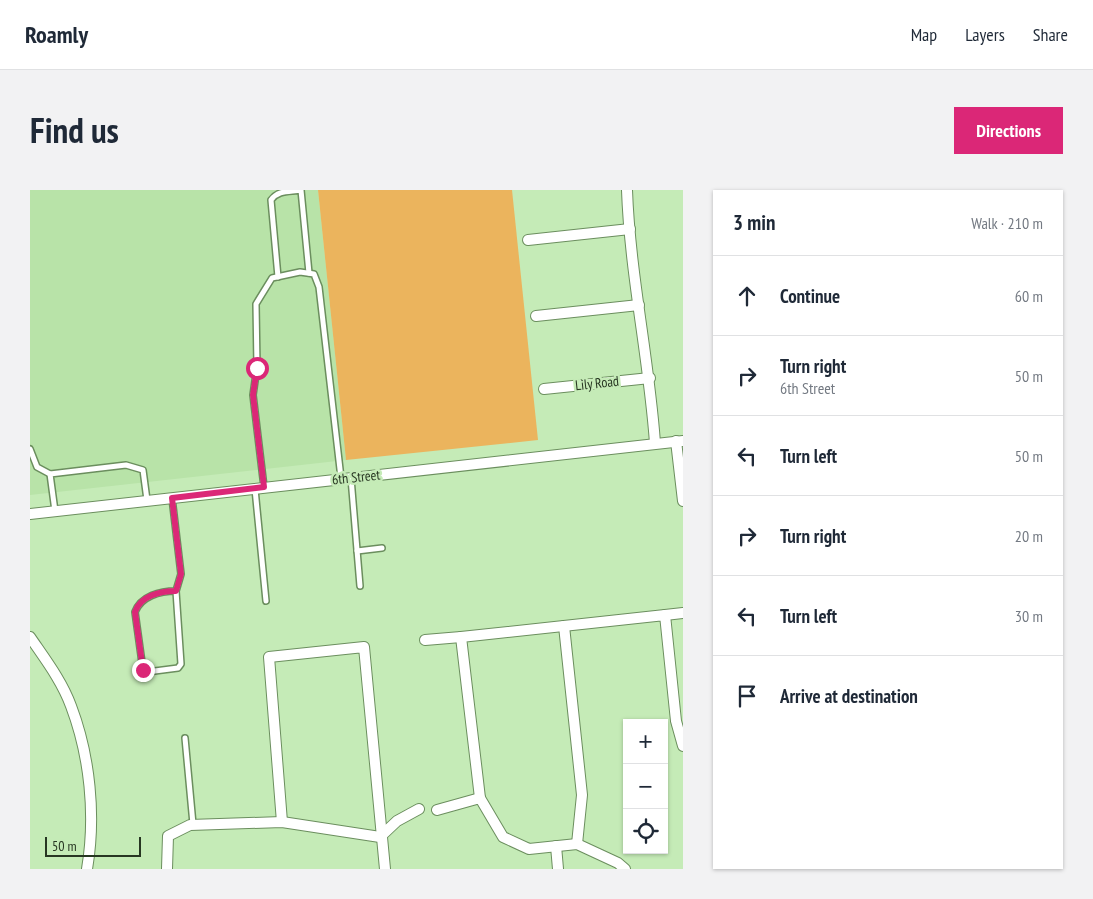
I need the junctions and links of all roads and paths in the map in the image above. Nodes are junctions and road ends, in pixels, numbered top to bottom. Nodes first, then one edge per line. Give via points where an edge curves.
1 (301, 190) edge
2 (627, 190) edge
3 (630, 229) junction
4 (528, 240) dead end
5 (309, 273) junction
6 (278, 277) junction
7 (640, 305) junction
8 (536, 316) dead end
9 (650, 378) junction
10 (544, 389) dead end
11 (680, 441) edge
12 (655, 443) junction
13 (30, 449) edge
14 (50, 474) junction
15 (346, 478) junction
16 (260, 488) junction
17 (172, 498) junction
18 (147, 500) junction
19 (683, 501) edge
20 (55, 511) junction
21 (30, 514) edge
22 (382, 548) dead end
23 (357, 551) junction
24 (360, 586) dead end
25 (176, 591) junction
26 (266, 601) dead end
27 (683, 613) edge
28 (666, 615) junction
29 (564, 626) junction
30 (30, 637) edge
31 (461, 637) junction
32 (425, 640) dead end
33 (679, 716) edge
34 (185, 738) dead end
35 (683, 746) edge
36 (480, 798) junction
37 (419, 809) dead end
38 (437, 810) dead end
39 (282, 822) junction
40 (193, 824) junction
41 (382, 835) junction
42 (577, 844) junction
43 (556, 846) junction
44 (87, 869) edge
45 (167, 869) edge
46 (385, 869) edge
47 (558, 869) edge
48 (625, 869) edge

1 - 5 lane
1 - 6 lane via 275,194 271,200
2 - 3 street
3 - 4 street
3 - 7 street
5 - 6 lane
5 - 15 lane via 314,274 319,287
6 - 16 lane via 272,278 256,304 257,366 253,395
7 - 8 street
7 - 9 street
9 - 10 street, Lily Road
9 - 12 street
11 - 12 street, 6th Street
11 - 19 street
12 - 15 street, 6th Street
13 - 14 lane via 38,467
14 - 18 lane via 126,465 143,470
14 - 20 lane
15 - 16 street, 6th Street
15 - 23 lane
16 - 17 street, 6th Street
16 - 26 lane
17 - 18 street, 6th Street
17 - 25 lane via 181,574
18 - 20 street, 6th Street
20 - 21 street, 6th Street
22 - 23 lane
23 - 24 lane
25 - 25 lane via 180,667 147,672 142,666 137,606 144,598
27 - 28 street
28 - 29 street
28 - 33 street
29 - 31 street
29 - 42 street via 582,795
30 - 44 street via 58,678 71,706 84,754 91,804
31 - 32 street
31 - 36 street
33 - 35 street
34 - 40 lane
36 - 38 street
36 - 43 street via 503,837 528,849
37 - 41 street via 397,821
39 - 40 street
39 - 41 street
39 - 41 street via 269,657 364,647
40 - 45 street via 168,836
41 - 46 street
42 - 43 street
42 - 48 street
43 - 47 street

